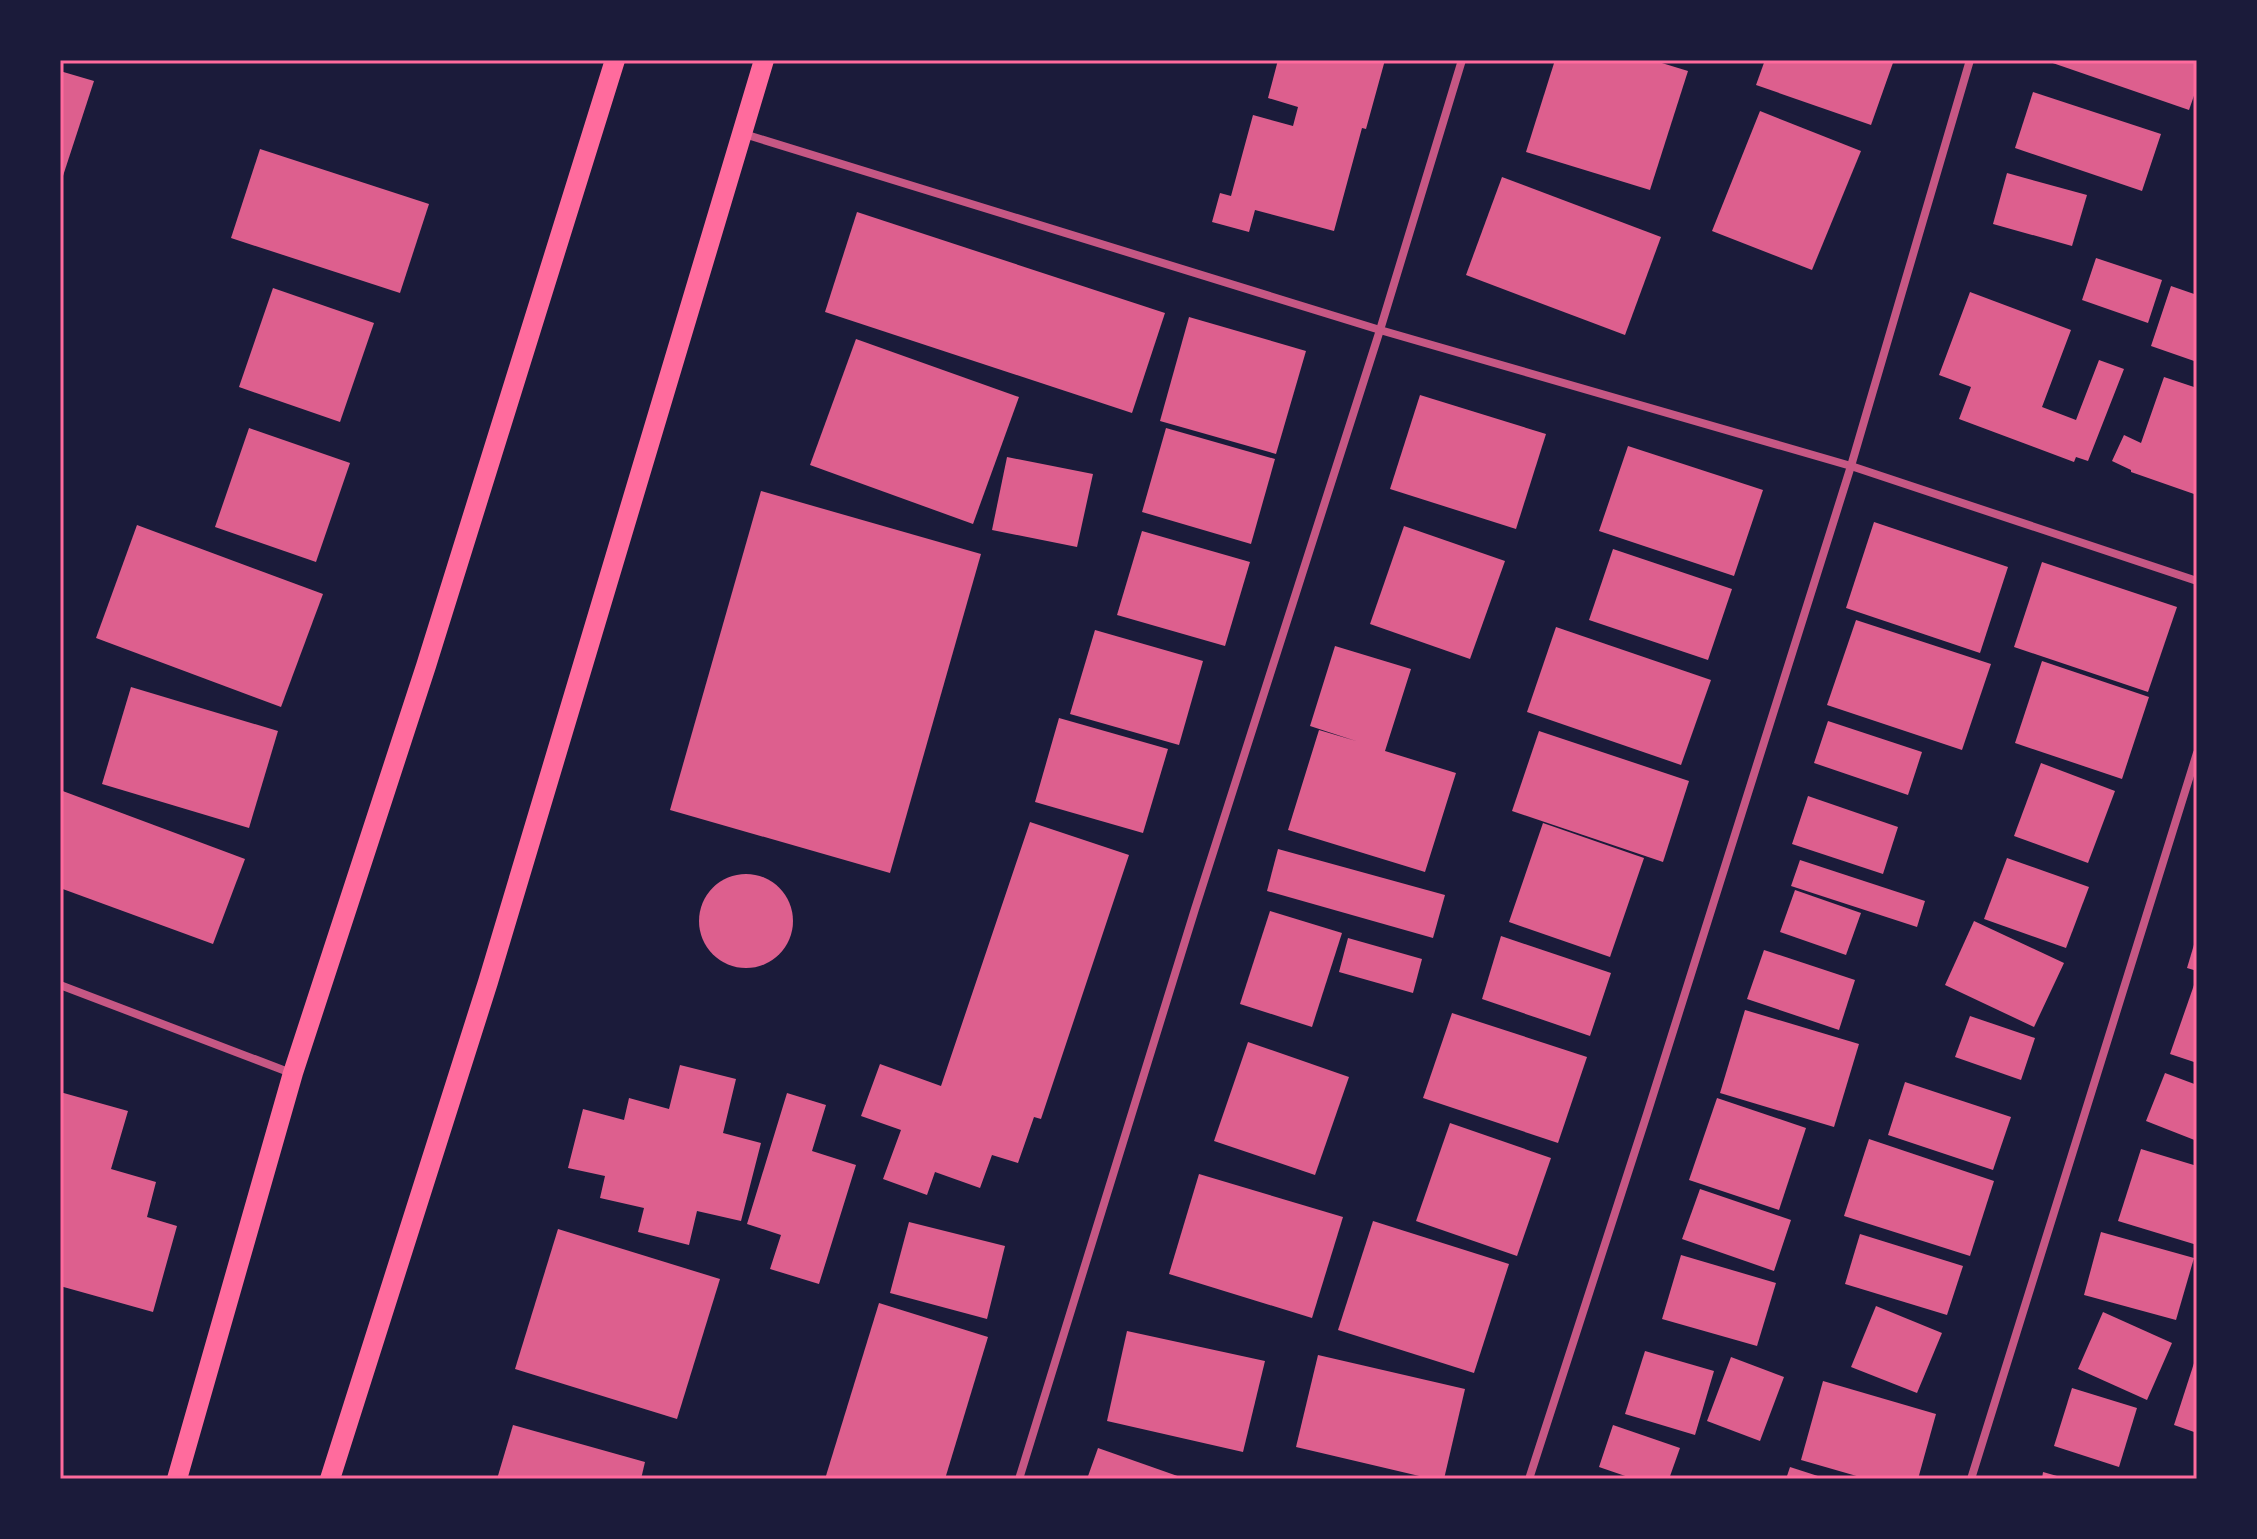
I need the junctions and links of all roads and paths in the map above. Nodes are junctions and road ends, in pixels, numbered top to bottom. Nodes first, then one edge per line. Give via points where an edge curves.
1 (615, 60) edge
2 (764, 60) edge
3 (1462, 60) edge
4 (1970, 60) edge
5 (741, 133) junction
6 (1380, 330) junction
7 (1851, 466) junction
8 (2197, 581) edge
9 (2197, 753) edge
10 (60, 985) edge
11 (293, 1073) junction
12 (177, 1479) edge
13 (330, 1479) edge
14 (1019, 1479) edge
15 (1529, 1479) edge
16 (1971, 1479) edge

1 - 11 main road
2 - 5 main road
3 - 6 street
4 - 7 street
5 - 6 street
5 - 13 main road via 488,982
6 - 7 street
6 - 14 street
7 - 8 street
7 - 15 street
9 - 16 street
10 - 11 street
11 - 12 main road

